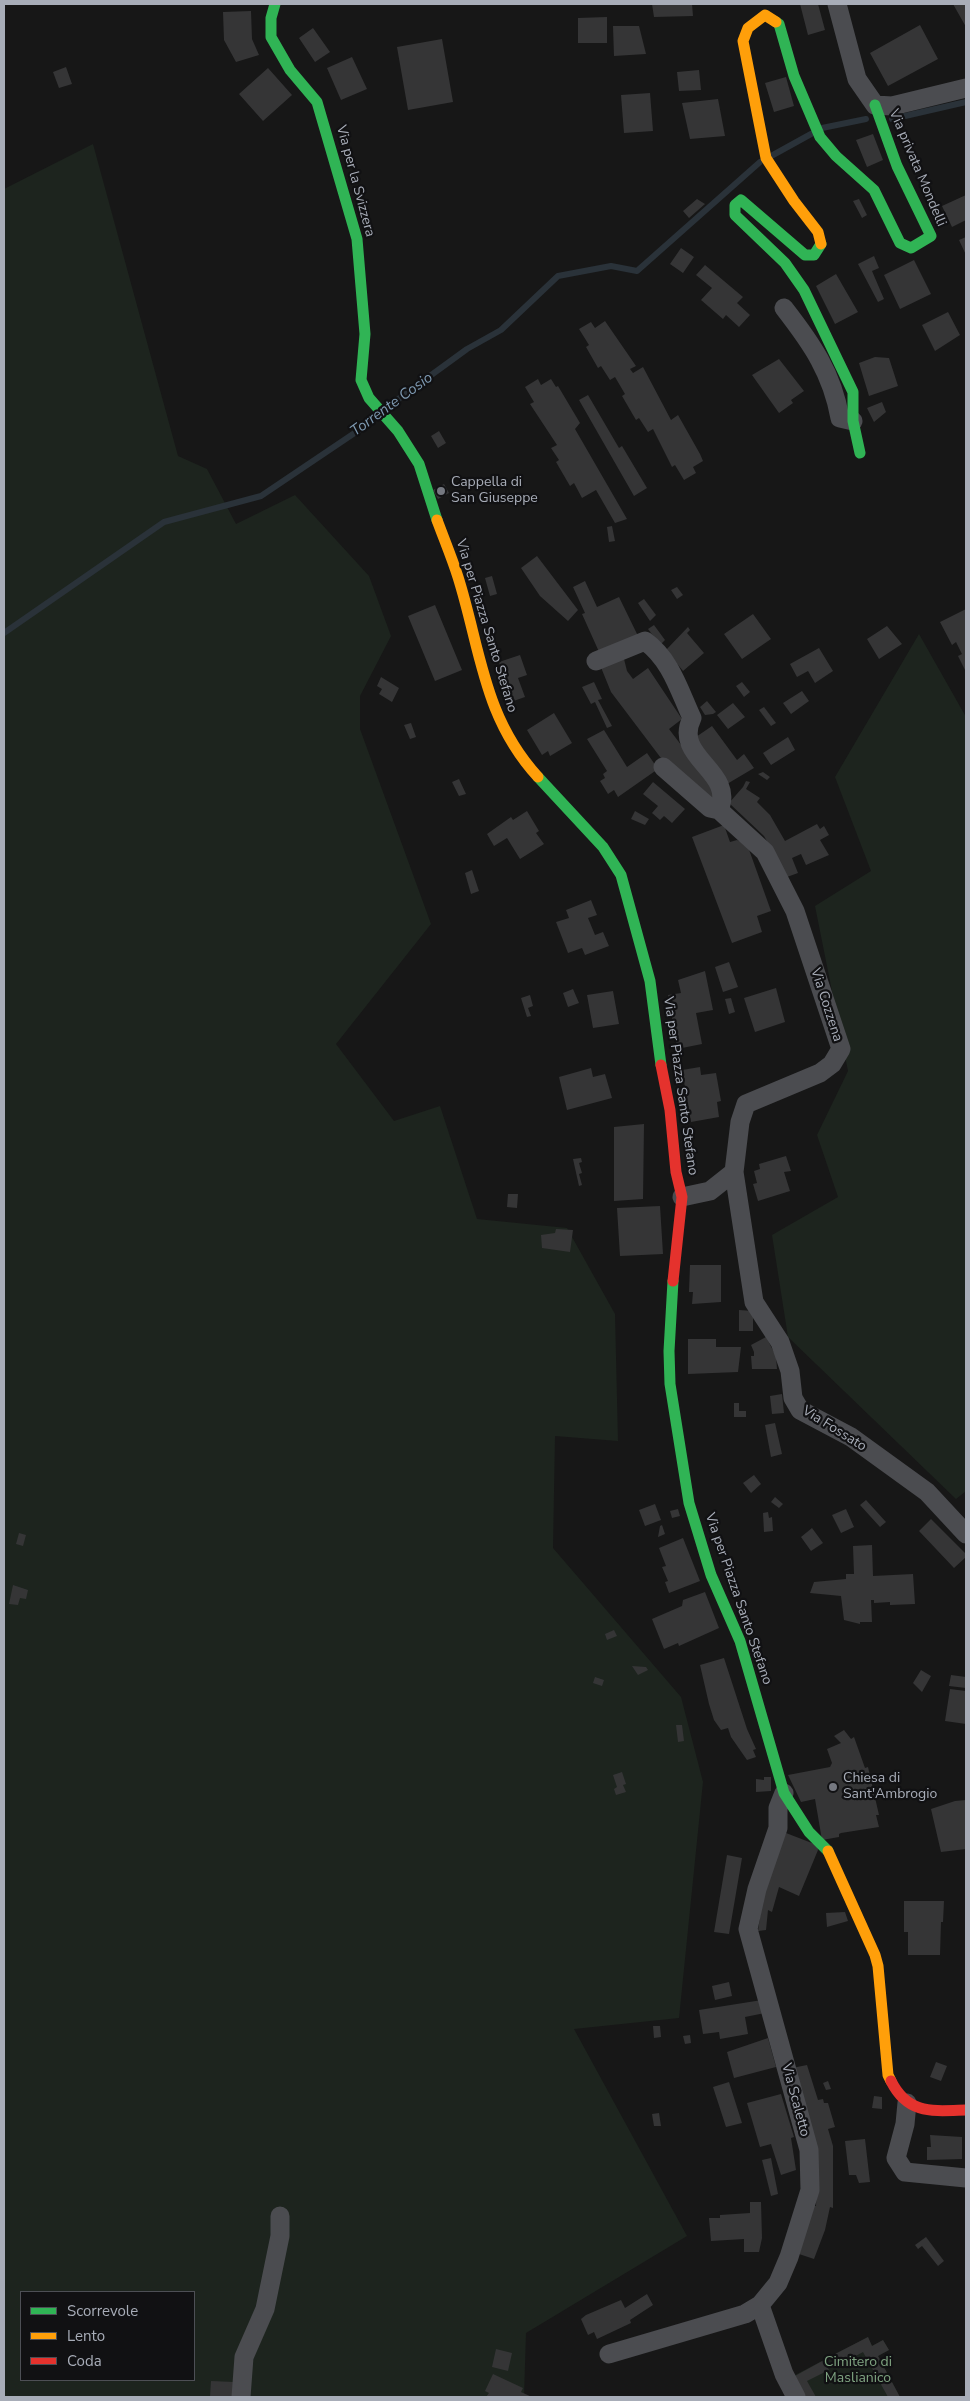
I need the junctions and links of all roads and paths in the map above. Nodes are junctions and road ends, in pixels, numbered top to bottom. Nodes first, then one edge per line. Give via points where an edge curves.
1 (276, 4) edge
2 (837, 4) edge
3 (966, 88) edge
4 (875, 106) junction
5 (784, 308) dead end
6 (853, 421) junction
7 (398, 431) joint
8 (860, 453) dead end
9 (596, 661) dead end
10 (663, 767) dead end
11 (719, 810) junction
12 (734, 1172) junction
13 (682, 1197) junction
14 (966, 1534) edge
15 (784, 1793) junction
16 (907, 2103) junction
17 (966, 2110) edge
18 (966, 2178) edge
19 (280, 2216) dead end
20 (760, 2305) junction
21 (609, 2354) dead end
22 (241, 2397) edge
23 (796, 2397) edge

1 - 7 street, Via per la Svizzera via 271,18 271,36 290,70 317,102 357,239 365,334 361,380 369,398
2 - 4 street via 857,79
3 - 4 street via 892,106
4 - 6 street, Via privata Mondelli via 897,166 931,236 911,248 900,243 874,190 836,156 813,126 779,24 765,15 748,28 743,41 762,147 794,201 818,232 821,244 814,255 805,255 742,200 734,205 734,215 785,263 804,290 853,392
5 - 6 street via 812,344 836,394 840,418
6 - 8 street, Via privata Mondelli
7 - 13 street, Via per Piazza Santo Stefano via 419,464 458,577 490,698 501,725 520,756 604,847 621,875 650,980
9 - 11 street via 645,641 659,652 692,718 687,727 691,749 721,784 723,800
10 - 11 street via 710,808
11 - 12 street, Via Cozzena via 765,852 787,892 841,1049 832,1064 820,1073 746,1104 740,1122
12 - 13 street via 710,1191
12 - 14 street, Via Fossato via 754,1302 780,1342 790,1371 793,1398 800,1410 851,1437 927,1492
13 - 15 street, Via per Piazza Santo Stefano via 674,1261 670,1376 689,1503 711,1575 740,1641
15 - 16 street, Via per Piazza Santo Stefano via 809,1832 829,1854 872,1946 878,1966 888,2075
15 - 20 street, Via Scaletto via 778,1808 778,1828 748,1929 809,2150 810,2190 778,2283
16 - 17 street via 922,2110
16 - 18 street via 896,2158 905,2172
19 - 22 street via 280,2236 265,2308 244,2357
20 - 21 street via 745,2314
20 - 23 street via 784,2374

